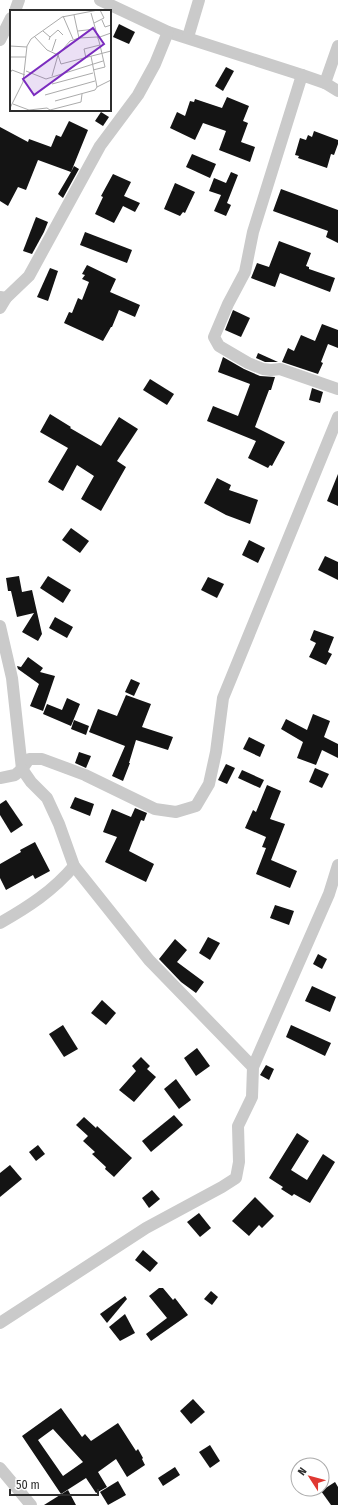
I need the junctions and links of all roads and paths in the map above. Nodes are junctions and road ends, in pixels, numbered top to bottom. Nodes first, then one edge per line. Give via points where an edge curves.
1 (19, 0) edge
2 (100, 0) edge
3 (199, 0) edge
4 (15, 10) edge
5 (10, 20) edge
6 (168, 32) junction
7 (188, 37) junction
8 (0, 40) edge
9 (338, 46) edge
10 (302, 75) junction
11 (325, 83) junction
12 (338, 91) edge
13 (2, 301) edge
14 (338, 389) edge
15 (338, 417) edge
16 (0, 626) edge
17 (22, 769) junction
18 (0, 778) edge
19 (338, 865) edge
20 (74, 866) junction
21 (0, 923) edge
22 (253, 1067) junction
23 (0, 1323) edge
24 (0, 1468) edge
25 (31, 1505) edge

1 - 4 street
2 - 6 street
3 - 7 street
5 - 8 street
6 - 7 street
6 - 13 street via 155,64 138,95 100,146 29,276
7 - 10 street
9 - 11 street
10 - 11 street
10 - 14 street via 252,232 245,272 214,337 219,346 248,363 263,369 280,369
11 - 12 street
15 - 17 street via 223,698 209,784 196,806 176,812 155,809 85,775 42,759 29,759
16 - 17 street via 12,678
17 - 18 street
17 - 20 street via 47,798
19 - 22 street via 328,894
20 - 21 street via 37,901
20 - 22 street via 149,960
22 - 23 street via 252,1097 238,1126 239,1162 236,1178 146,1228
24 - 25 street

